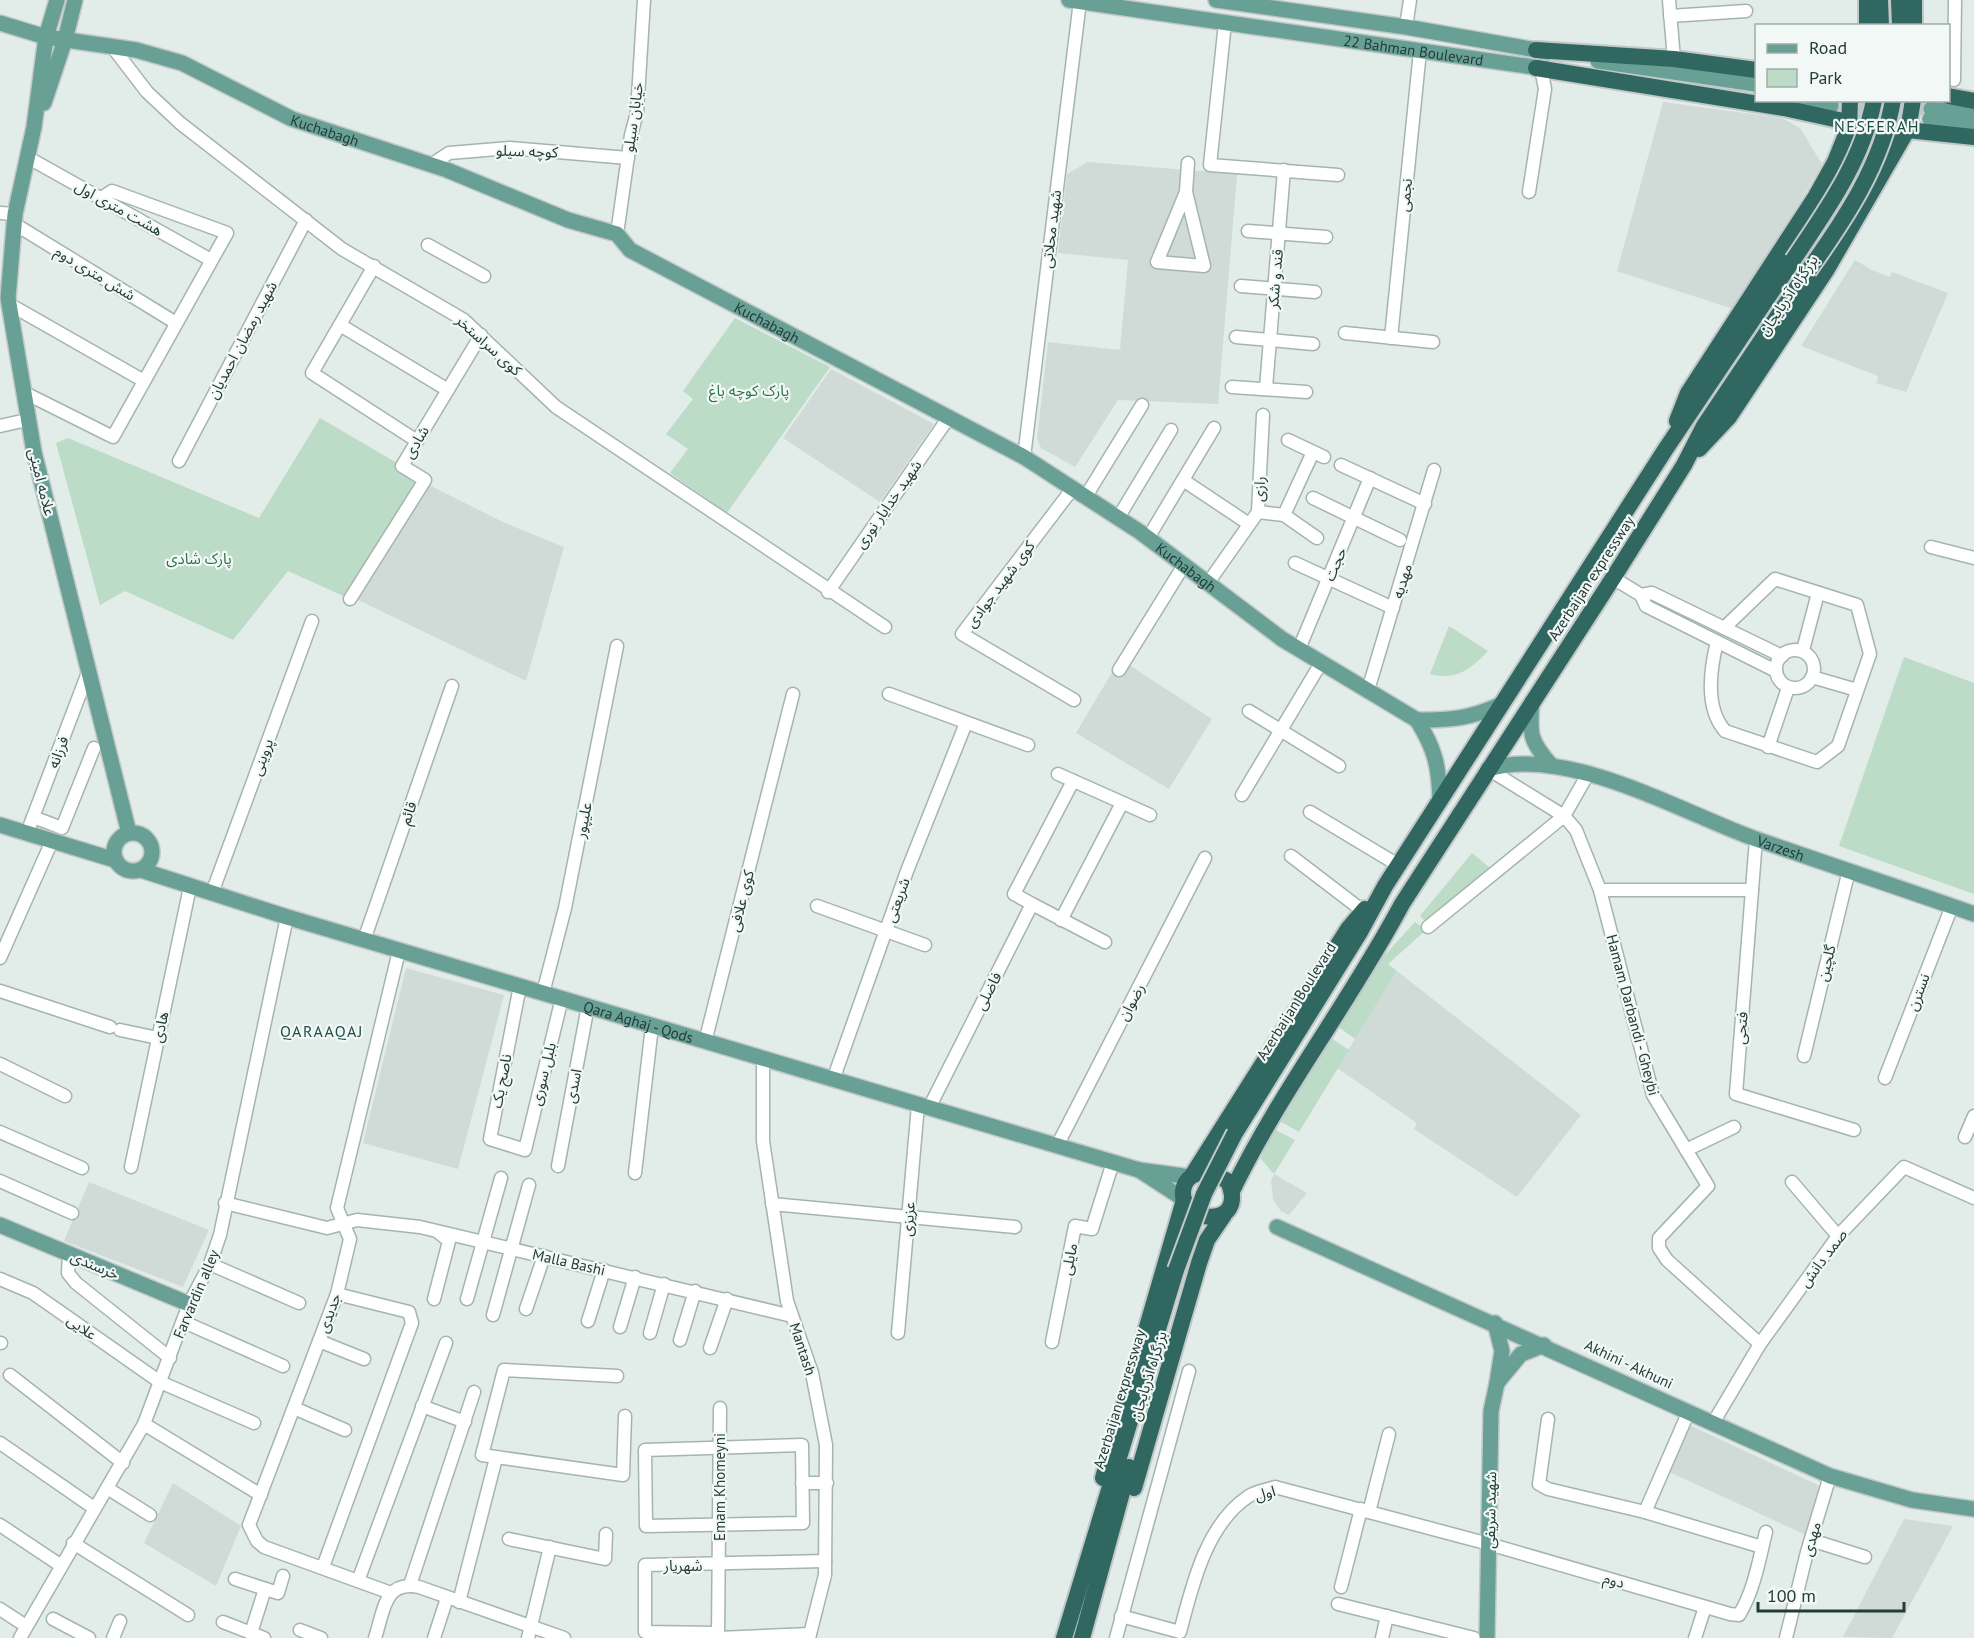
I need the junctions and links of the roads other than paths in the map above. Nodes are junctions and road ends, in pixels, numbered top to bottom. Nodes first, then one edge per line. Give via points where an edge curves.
1 (57, 0) edge
2 (75, 0) edge
3 (644, 0) edge
4 (1216, 0) edge
5 (1410, 0) edge
6 (1669, 0) edge
7 (1867, 0) edge
8 (1880, 0) edge
9 (1899, 0) edge
10 (1914, 0) edge
11 (1955, 0) edge
12 (1075, 1) edge
13 (1746, 11) dead end
14 (1670, 16) junction
15 (0, 23) edge
16 (1225, 23) junction
17 (1871, 24) edge
18 (1871, 24) edge
19 (1911, 24) edge
20 (1406, 27) junction
21 (46, 37) junction
22 (65, 40) junction
23 (111, 45) junction
24 (1536, 50) junction
25 (1420, 51) junction
26 (1674, 59) junction
27 (1538, 69) junction
28 (1755, 70) edge
29 (1755, 84) edge
30 (1958, 93) edge
31 (1755, 96) edge
32 (1804, 102) edge
33 (1850, 102) edge
34 (1873, 102) edge
35 (1892, 102) edge
36 (1913, 102) edge
37 (1831, 106) dead end
38 (1974, 115) edge
39 (1848, 125) junction
40 (1974, 126) edge
41 (34, 127) junction
42 (1906, 132) junction
43 (1974, 137) edge
44 (27, 157) junction
45 (628, 158) junction
46 (1188, 163) dead end
47 (431, 165) junction
48 (1284, 170) junction
49 (1338, 175) dead end
50 (1186, 192) junction
51 (1529, 192) dead end
52 (101, 198) junction
53 (9, 217) edge
54 (306, 220) junction
55 (1248, 231) dead end
56 (1279, 232) junction
57 (617, 234) junction
58 (1326, 237) dead end
59 (1786, 240) junction
60 (428, 245) dead end
61 (211, 260) junction
62 (374, 266) junction
63 (1827, 269) junction
64 (484, 276) dead end
65 (1241, 286) dead end
66 (1274, 289) junction
67 (1315, 292) dead end
68 (9, 304) junction
69 (176, 323) junction
70 (340, 325) junction
71 (1345, 333) dead end
72 (481, 335) junction
73 (1236, 337) dead end
74 (1391, 338) junction
75 (1270, 339) junction
76 (1433, 342) dead end
77 (1313, 344) dead end
78 (144, 381) junction
79 (1232, 387) dead end
80 (1266, 388) junction
81 (448, 390) junction
82 (23, 392) junction
83 (1306, 392) dead end
84 (1142, 405) dead end
85 (1263, 415) dead end
86 (948, 417) junction
87 (27, 420) junction
88 (0, 426) edge
89 (1214, 428) dead end
90 (1171, 430) dead end
91 (1288, 440) dead end
92 (417, 441) junction
93 (1665, 450) junction
94 (1024, 457) junction
95 (179, 461) dead end
96 (1341, 465) dead end
97 (1684, 465) junction
98 (1434, 470) dead end
99 (1370, 478) junction
100 (1182, 480) junction
101 (1080, 492) junction
102 (1313, 498) dead end
103 (1425, 504) junction
104 (1258, 512) junction
105 (1284, 515) junction
106 (1118, 518) junction
107 (1354, 518) junction
108 (1249, 524) junction
109 (1317, 537) dead end
110 (1148, 538) junction
111 (1400, 540) dead end
112 (1930, 547) dead end
113 (1974, 558) edge
114 (1295, 563) dead end
115 (1184, 565) junction
116 (1613, 578) junction
117 (1329, 579) junction
118 (1208, 583) junction
119 (828, 591) junction
120 (1818, 593) junction
121 (1641, 595) junction
122 (350, 599) dead end
123 (1393, 608) junction
124 (312, 621) dead end
125 (885, 627) dead end
126 (1724, 628) junction
127 (1717, 642) junction
128 (617, 646) dead end
129 (1299, 650) junction
130 (1803, 650) junction
131 (1782, 656) junction
132 (1321, 663) junction
133 (89, 670) junction
134 (1119, 670) dead end
135 (1776, 671) junction
136 (1812, 677) junction
137 (452, 686) dead end
138 (1788, 688) junction
139 (1368, 690) junction
140 (1857, 690) junction
141 (793, 694) dead end
142 (889, 694) dead end
143 (1074, 700) dead end
144 (1532, 702) junction
145 (1502, 704) junction
146 (1249, 711) dead end
147 (1417, 720) junction
148 (966, 723) junction
149 (1281, 731) junction
150 (1028, 745) dead end
151 (1768, 747) junction
152 (94, 748) dead end
153 (1339, 766) dead end
154 (1552, 766) junction
155 (1488, 769) junction
156 (1058, 774) dead end
157 (1588, 774) junction
158 (1073, 782) junction
159 (1242, 795) dead end
160 (1440, 801) junction
161 (1122, 803) junction
162 (1310, 812) dead end
163 (1150, 815) dead end
164 (1564, 816) junction
165 (33, 817) junction
166 (0, 825) edge
167 (27, 833) junction
168 (129, 833) junction
169 (1756, 839) junction
170 (52, 841) junction
171 (1291, 856) dead end
172 (1205, 858) dead end
173 (115, 860) junction
174 (1398, 866) junction
175 (141, 870) junction
176 (1849, 870) junction
177 (1385, 886) junction
178 (190, 887) junction
179 (1600, 890) junction
180 (1752, 890) junction
181 (212, 894) junction
182 (1402, 903) joint
183 (1032, 904) junction
184 (818, 906) dead end
185 (1952, 906) junction
186 (1363, 911) junction
187 (1974, 914) edge
188 (287, 917) junction
189 (1061, 920) junction
190 (1428, 927) dead end
191 (886, 929) junction
192 (364, 940) junction
193 (1105, 942) dead end
194 (925, 945) dead end
195 (399, 951) junction
196 (0, 958) edge
197 (520, 986) junction
198 (0, 991) edge
199 (543, 993) junction
200 (562, 998) junction
201 (588, 1006) junction
202 (652, 1026) junction
203 (158, 1038) junction
204 (705, 1042) junction
205 (1804, 1056) dead end
206 (763, 1059) junction
207 (0, 1064) edge
208 (1885, 1078) dead end
209 (833, 1080) junction
210 (65, 1096) dead end
211 (923, 1107) junction
212 (1974, 1116) edge
213 (1734, 1127) dead end
214 (1854, 1130) dead end
215 (0, 1132) edge
216 (1238, 1137) junction
217 (1965, 1137) dead end
218 (1057, 1146) junction
219 (525, 1150) joint
220 (1686, 1150) junction
221 (1113, 1162) junction
222 (558, 1166) dead end
223 (82, 1167) dead end
224 (131, 1167) dead end
225 (1139, 1170) junction
226 (635, 1173) dead end
227 (1192, 1175) junction
228 (501, 1178) dead end
229 (0, 1181) edge
230 (1792, 1182) dead end
231 (529, 1185) dead end
232 (1232, 1191) junction
233 (1974, 1197) edge
234 (1183, 1199) junction
235 (225, 1203) junction
236 (772, 1204) junction
237 (72, 1213) dead end
238 (1224, 1215) junction
239 (908, 1217) junction
240 (344, 1224) junction
241 (0, 1225) edge
242 (1015, 1227) dead end
243 (1277, 1227) dead end
244 (437, 1231) junction
245 (1838, 1236) junction
246 (483, 1242) junction
247 (513, 1249) junction
248 (1167, 1252) junction
249 (69, 1254) junction
250 (543, 1256) junction
251 (210, 1264) junction
252 (1187, 1269) junction
253 (604, 1270) junction
254 (635, 1277) junction
255 (0, 1279) edge
256 (664, 1284) junction
257 (695, 1291) junction
258 (337, 1294) junction
259 (434, 1299) dead end
260 (467, 1299) dead end
261 (727, 1299) junction
262 (299, 1303) dead end
263 (189, 1304) junction
264 (526, 1309) dead end
265 (493, 1315) dead end
266 (792, 1316) junction
267 (588, 1321) dead end
268 (184, 1322) junction
269 (1495, 1323) junction
270 (620, 1327) dead end
271 (650, 1333) dead end
272 (898, 1333) dead end
273 (680, 1340) dead end
274 (319, 1341) junction
275 (446, 1342) dead end
276 (1052, 1342) dead end
277 (1760, 1344) junction
278 (1544, 1345) junction
279 (710, 1347) dead end
280 (170, 1358) junction
281 (364, 1359) dead end
282 (283, 1366) dead end
283 (1189, 1371) dead end
284 (10, 1375) dead end
285 (617, 1376) dead end
286 (160, 1382) junction
287 (1497, 1383) junction
288 (474, 1392) dead end
289 (422, 1406) junction
290 (294, 1408) junction
291 (720, 1408) dead end
292 (1689, 1412) junction
293 (625, 1416) dead end
294 (1548, 1419) dead end
295 (465, 1422) junction
296 (254, 1423) dead end
297 (1713, 1423) junction
298 (144, 1424) junction
299 (345, 1430) dead end
300 (1389, 1434) dead end
301 (0, 1443) edge
302 (720, 1448) junction
303 (496, 1458) junction
304 (123, 1462) junction
305 (1830, 1476) junction
306 (802, 1483) junction
307 (827, 1483) junction
308 (107, 1488) junction
309 (261, 1495) junction
310 (94, 1509) junction
311 (1974, 1509) edge
312 (1365, 1510) junction
313 (1645, 1512) junction
314 (150, 1515) dead end
315 (0, 1525) edge
316 (719, 1527) junction
317 (1766, 1532) dead end
318 (606, 1534) dead end
319 (509, 1539) dead end
320 (1811, 1540) junction
321 (73, 1543) junction
322 (1102, 1543) junction
323 (1489, 1544) junction
324 (550, 1547) junction
325 (1762, 1547) junction
326 (1865, 1557) dead end
327 (825, 1561) junction
328 (60, 1565) junction
329 (719, 1565) junction
330 (322, 1567) junction
331 (283, 1576) dead end
332 (235, 1579) dead end
333 (358, 1581) junction
334 (415, 1586) junction
335 (1341, 1587) dead end
336 (265, 1588) junction
337 (385, 1591) junction
338 (453, 1600) junction
339 (1338, 1604) dead end
340 (1705, 1607) junction
341 (0, 1609) edge
342 (188, 1615) dead end
343 (1121, 1616) junction
344 (1387, 1616) junction
345 (53, 1619) dead end
346 (120, 1621) dead end
347 (223, 1622) dead end
348 (26, 1626) junction
349 (530, 1632) edge
350 (251, 1633) junction
351 (718, 1636) edge
352 (809, 1636) edge
353 (20, 1638) edge
354 (89, 1638) edge
355 (113, 1638) edge
356 (264, 1638) edge
357 (375, 1638) edge
358 (434, 1638) edge
359 (564, 1638) edge
360 (1064, 1638) edge
361 (1082, 1638) edge
362 (1116, 1638) edge
363 (1382, 1638) edge
364 (1474, 1638) edge
365 (1487, 1638) edge
366 (1695, 1638) edge
367 (1786, 1638) edge

1 - 21 main road
2 - 22 main road
3 - 45 street, خیابان سیلو via 637,113
4 - 20 main road, 22 Bahman Boulevard
5 - 20 street
6 - 14 street
7 - 17 highway
8 - 18 highway
9 - 19 highway
10 - 19 highway
11 - 30 street
12 - 16 main road, 22 Bahman Boulevard
12 - 94 street, شهید محلاتی
13 - 14 street
14 - 26 street
15 - 21 main road
16 - 25 main road, 22 Bahman Boulevard
16 - 48 street via 1210,165
20 - 24 main road, 22 Bahman Boulevard
21 - 22 main road, Kuchabagh
21 - 41 main road
22 - 23 main road, Kuchabagh
22 - 41 main road
23 - 47 main road, Kuchabagh via 182,63 292,119
23 - 54 street, کوی سراستخر via 147,92 180,123
24 - 26 highway
24 - 29 main road, 22 Bahman Boulevard
25 - 27 main road, 22 Bahman Boulevard
25 - 74 street, نجمی
26 - 28 highway
27 - 31 main road, 22 Bahman Boulevard
27 - 39 highway via 1784,108
27 - 51 street via 1545,89
32 - 37 main road
33 - 39 highway, بزرگراه آذربایجان
34 - 93 highway, Azerbaijan expressway, bridge via 1845,178
35 - 97 highway, Azerbaijan expressway, bridge via 1879,148 1843,222 1704,426
36 - 42 highway
38 - 40 main road via 1930,114
39 - 42 highway via 1857,146 1870,153 1885,153
39 - 59 highway, بزرگراه آذربایجان via 1835,162
41 - 44 main road, علامه امینی
42 - 43 highway
42 - 63 highway, بزرگراه آذربایجان
44 - 52 street, هشت متری اول
44 - 53 main road, علامه امینی
45 - 47 street, کوچه سیلو via 510,148 449,153
45 - 57 street, خیابان سیلو
46 - 50 street
47 - 57 main road, Kuchabagh via 568,220
48 - 49 street
48 - 56 street, قند و شکر
50 - 50 street via 1157,262 1204,266 1196,234
52 - 61 street, هشت متری اول
52 - 61 street via 112,191 227,233
53 - 68 main road, علامه امینی
53 - 69 street, شش متری دوم
54 - 62 street, کوی سراستخر via 342,249
54 - 95 street, شهید رمضان احمدیان
55 - 56 street
56 - 58 street
56 - 66 street, قند و شکر
57 - 86 main road, Kuchabagh via 630,250
59 - 63 highway via 1801,238 1816,243 1825,255
59 - 93 highway, بزرگراه آذربایجان via 1688,393
60 - 64 street
61 - 69 street
62 - 70 street
62 - 72 street, کوی سراستخر via 464,320
63 - 97 highway, بزرگراه آذربایجان via 1728,417
65 - 66 street
66 - 67 street
66 - 75 street, قند و شکر
68 - 78 street
68 - 82 main road, علامه امینی
69 - 78 street
70 - 81 street
70 - 92 street via 312,373
71 - 74 street
72 - 81 street, شادی
72 - 119 street, کوی سراستخر via 556,407
73 - 75 street
74 - 76 street
75 - 77 street
75 - 80 street, قند و شکر
78 - 82 street via 113,437
79 - 80 street
80 - 83 street
81 - 92 street, شادی
82 - 87 main road, علامه امینی
84 - 101 street
85 - 104 street, رازی
86 - 94 main road, Kuchabagh
86 - 119 street, شهید خدایار نوری
87 - 88 street
87 - 133 main road, علامه امینی
89 - 100 street
90 - 106 street
91 - 105 street via 1319,454
92 - 122 street, شادی via 402,466 425,480
93 - 145 highway, Azerbaijan expressway
94 - 101 main road, Kuchabagh
96 - 99 street
97 - 116 highway, Azerbaijan expressway
98 - 103 street, مهدیه
99 - 103 street
99 - 107 street, حجت
100 - 108 street
100 - 110 street
101 - 106 main road, Kuchabagh
101 - 143 street, کوی شهید جوادی via 962,634
102 - 107 street
103 - 123 street, مهدیه
104 - 105 street
104 - 108 street, رازی
105 - 109 street
106 - 110 main road, Kuchabagh
107 - 111 street
107 - 117 street, حجت
108 - 118 street, رازی
110 - 115 main road, Kuchabagh
112 - 113 street
114 - 117 street
115 - 118 main road, Kuchabagh
115 - 134 street
116 - 121 street
116 - 144 highway, Azerbaijan expressway
117 - 123 street
117 - 129 street, حجت
118 - 129 main road, Kuchabagh
119 - 125 street, کوی سراستخر
120 - 126 street via 1775,579
120 - 130 street
120 - 140 street via 1857,605 1870,654
121 - 126 street via 1652,593
121 - 127 street via 1646,606
123 - 139 street, مهدیه
124 - 181 street, پروینی
126 - 131 street
127 - 135 street
127 - 151 street via 1710,672 1716,721 1725,731
128 - 199 street, علیپور via 565,908
129 - 132 main road, Kuchabagh
130 - 131 street via 1791,649
130 - 136 street via 1814,661
131 - 135 street
132 - 139 main road, Kuchabagh
132 - 149 street
133 - 165 street, فرزانه
133 - 168 main road, علامه امینی
135 - 138 street
136 - 138 street via 1802,688
136 - 140 street
137 - 192 street, قائم
138 - 151 street
139 - 147 main road, Kuchabagh
140 - 151 street via 1838,746 1817,762
141 - 204 street, کوی علافی
142 - 148 street
144 - 154 main road via 1533,742
144 - 155 highway, Azerbaijan expressway
145 - 147 main road via 1474,717
145 - 160 highway, Azerbaijan expressway
146 - 149 street
147 - 160 main road via 1431,742 1439,769
148 - 150 street
148 - 191 street, شریعتی
149 - 153 street
149 - 159 street
152 - 165 street via 62,828
154 - 155 main road, Varzesh via 1530,762
154 - 157 main road, Varzesh
155 - 164 street, Hamam Darbandi - Gheybi
155 - 182 highway, Azerbaijan expressway
156 - 158 street
157 - 164 street
157 - 169 main road, Varzesh
158 - 161 street
158 - 183 street via 1014,894
160 - 174 highway, Azerbaijan expressway
161 - 163 street
161 - 189 street
162 - 174 street
164 - 179 street, Hamam Darbandi - Gheybi via 1576,830
164 - 190 street
165 - 167 street, فرزانه
166 - 167 main road
167 - 170 main road
168 - 173 main road via 119,838 114,848
168 - 175 main road via 141,834 150,842 150,863
169 - 176 main road, Varzesh
169 - 180 street, فتحی
170 - 173 main road
170 - 196 street
171 - 186 street
172 - 218 street, رضوان
173 - 175 main road via 131,872
174 - 177 highway, Azerbaijan expressway
175 - 178 main road, Qara Aghaj - Qods
176 - 185 main road, Varzesh
176 - 205 street, گلچین
177 - 186 highway
177 - 216 highway, Azerbaijan Boulevard
178 - 181 main road, Qara Aghaj - Qods
178 - 203 street, هادی
179 - 180 street
179 - 220 street, Hamam Darbandi - Gheybi via 1653,1095
180 - 214 street, فتحی via 1736,1094
181 - 188 main road, Qara Aghaj - Qods
182 - 216 highway, Azerbaijan Boulevard via 1370,938
183 - 189 street
183 - 211 street, فاضلی
184 - 191 street
185 - 187 main road, Varzesh
185 - 208 street, نسترن
186 - 216 highway via 1348,929
188 - 192 main road, Qara Aghaj - Qods
188 - 235 street, Farvardin alley
189 - 193 street
191 - 194 street
191 - 209 street, شریعتی
192 - 195 main road, Qara Aghaj - Qods
195 - 197 main road, Qara Aghaj - Qods
195 - 240 street, جدیدی via 337,1208
197 - 199 main road, Qara Aghaj - Qods
197 - 219 street, ناصح یک via 490,1139
198 - 203 street
199 - 200 main road, Qara Aghaj - Qods
200 - 201 main road, Qara Aghaj - Qods
200 - 219 street, بلبل سوری
201 - 202 main road, Qara Aghaj - Qods
201 - 222 street, اسدی
202 - 204 main road, Qara Aghaj - Qods
202 - 226 street
203 - 224 street, هادی
204 - 206 main road, Qara Aghaj - Qods
206 - 209 main road, Qara Aghaj - Qods
206 - 236 street, Mantash via 763,1141
207 - 210 street
209 - 211 main road, Qara Aghaj - Qods
211 - 218 main road, Qara Aghaj - Qods
211 - 239 street, عزیزی
212 - 217 street
213 - 220 street
215 - 223 street
216 - 227 highway
216 - 232 highway
216 - 252 highway
218 - 221 main road, Qara Aghaj - Qods
220 - 277 street, Hamam Darbandi - Gheybi via 1707,1186 1659,1238 1659,1248 1667,1260
221 - 225 main road, Qara Aghaj - Qods
221 - 276 street, مایلی via 1092,1229 1075,1226
225 - 227 main road
225 - 234 main road
227 - 232 highway via 1206,1171 1228,1181
227 - 234 highway via 1184,1185
228 - 246 street
229 - 237 street
230 - 245 street
231 - 247 street
232 - 238 highway via 1231,1205
233 - 245 street, صمد دانش via 1904,1167
234 - 238 highway via 1189,1209 1211,1219
234 - 248 highway, بزرگراه آذربایجان
235 - 240 street, Malla Bashi via 327,1228
235 - 251 street, Farvardin alley
236 - 239 street
236 - 266 street, Mantash
238 - 252 highway
239 - 242 street
239 - 272 street, عزیزی
240 - 244 street, Malla Bashi via 357,1220
240 - 258 street, جدیدی via 350,1239
241 - 249 main road, خرسندی
243 - 269 main road, Akhini - Akhuni
244 - 246 street, Malla Bashi
244 - 259 street via 449,1241
245 - 277 street, صمد دانش
246 - 247 street, Malla Bashi
246 - 260 street
247 - 250 street, Malla Bashi
247 - 265 street
248 - 252 highway via 1176,1245 1187,1245 1196,1252
248 - 322 highway, بزرگراه آذربایجان via 1103,1477
249 - 263 main road, خرسندی
249 - 280 street via 69,1273 76,1283
250 - 253 street, Malla Bashi
250 - 264 street
251 - 262 street
251 - 263 street, Farvardin alley
252 - 322 highway, Azerbaijan expressway
253 - 254 street, Malla Bashi
253 - 267 street
254 - 256 street, Malla Bashi
254 - 270 street
255 - 286 street, علایی via 33,1293
256 - 257 street, Malla Bashi
256 - 271 street
257 - 261 street, Malla Bashi
257 - 273 street
258 - 274 street, جدیدی
258 - 330 street via 409,1312 412,1323
261 - 266 street, Malla Bashi
261 - 279 street
263 - 268 street, Farvardin alley
266 - 307 street, Mantash via 820,1404
268 - 280 street, Farvardin alley
268 - 282 street
269 - 278 main road, Akhini - Akhuni
269 - 287 main road, شهید شریفی via 1502,1351
274 - 281 street
274 - 290 street, جدیدی
275 - 289 street
277 - 297 street, صمد دانش
278 - 287 main road via 1521,1354
278 - 292 main road, Akhini - Akhuni
280 - 286 street, Farvardin alley
283 - 343 street
284 - 304 street
285 - 303 street via 504,1370 482,1455
286 - 296 street, علایی
286 - 298 street, Farvardin alley
287 - 323 main road, شهید شریفی via 1491,1412
288 - 295 street
289 - 295 street
289 - 333 street
290 - 299 street
290 - 309 street, جدیدی
291 - 302 street, Emam Khomeyni
292 - 297 main road, Akhini - Akhuni
292 - 313 street
293 - 303 street via 623,1475
294 - 313 street via 1539,1484
295 - 334 street
297 - 305 main road, Akhini - Akhuni
298 - 304 street, Farvardin alley
298 - 309 street
300 - 312 street
301 - 310 street
302 - 306 street via 802,1445
302 - 316 street, Emam Khomeyni
302 - 316 street via 645,1450 646,1526
303 - 338 street
304 - 308 street, Farvardin alley
305 - 311 main road, Akhini - Akhuni via 1912,1500
305 - 320 street, مهدی
306 - 307 street
306 - 316 street via 803,1523
307 - 327 street, Mantash
308 - 310 street, Farvardin alley
308 - 314 street
309 - 330 street, جدیدی via 249,1525 257,1541
310 - 321 street, Farvardin alley
312 - 323 street, اول
312 - 335 street
312 - 343 street, اول via 1275,1487 1249,1496 1222,1523 1197,1573 1180,1632
313 - 325 street
315 - 328 street
316 - 329 street, Emam Khomeyni
317 - 325 street
318 - 324 street via 605,1559
319 - 324 street
320 - 326 street
320 - 367 street, مهدی
321 - 328 street, Farvardin alley
321 - 342 street
322 - 360 highway
322 - 361 highway
323 - 340 street, دوم
323 - 365 main road, شهید شریفی
324 - 349 street
325 - 340 street, دوم via 1739,1615
327 - 329 street, شهریار
327 - 352 street, Mantash
328 - 348 street, Farvardin alley
329 - 351 street, Emam Khomeyni
329 - 351 street, شهریار via 645,1565 645,1632
330 - 333 street, جدیدی
331 - 336 street via 278,1593
332 - 336 street
333 - 337 street, جدیدی
334 - 337 street
334 - 338 street
336 - 350 street
337 - 357 street
338 - 349 street
338 - 358 street
339 - 344 street
340 - 366 street
341 - 348 street
343 - 362 street
344 - 363 street
344 - 364 street
345 - 354 street
346 - 355 street
347 - 350 street
348 - 353 street, Farvardin alley
349 - 359 street
350 - 356 street
351 - 352 street

